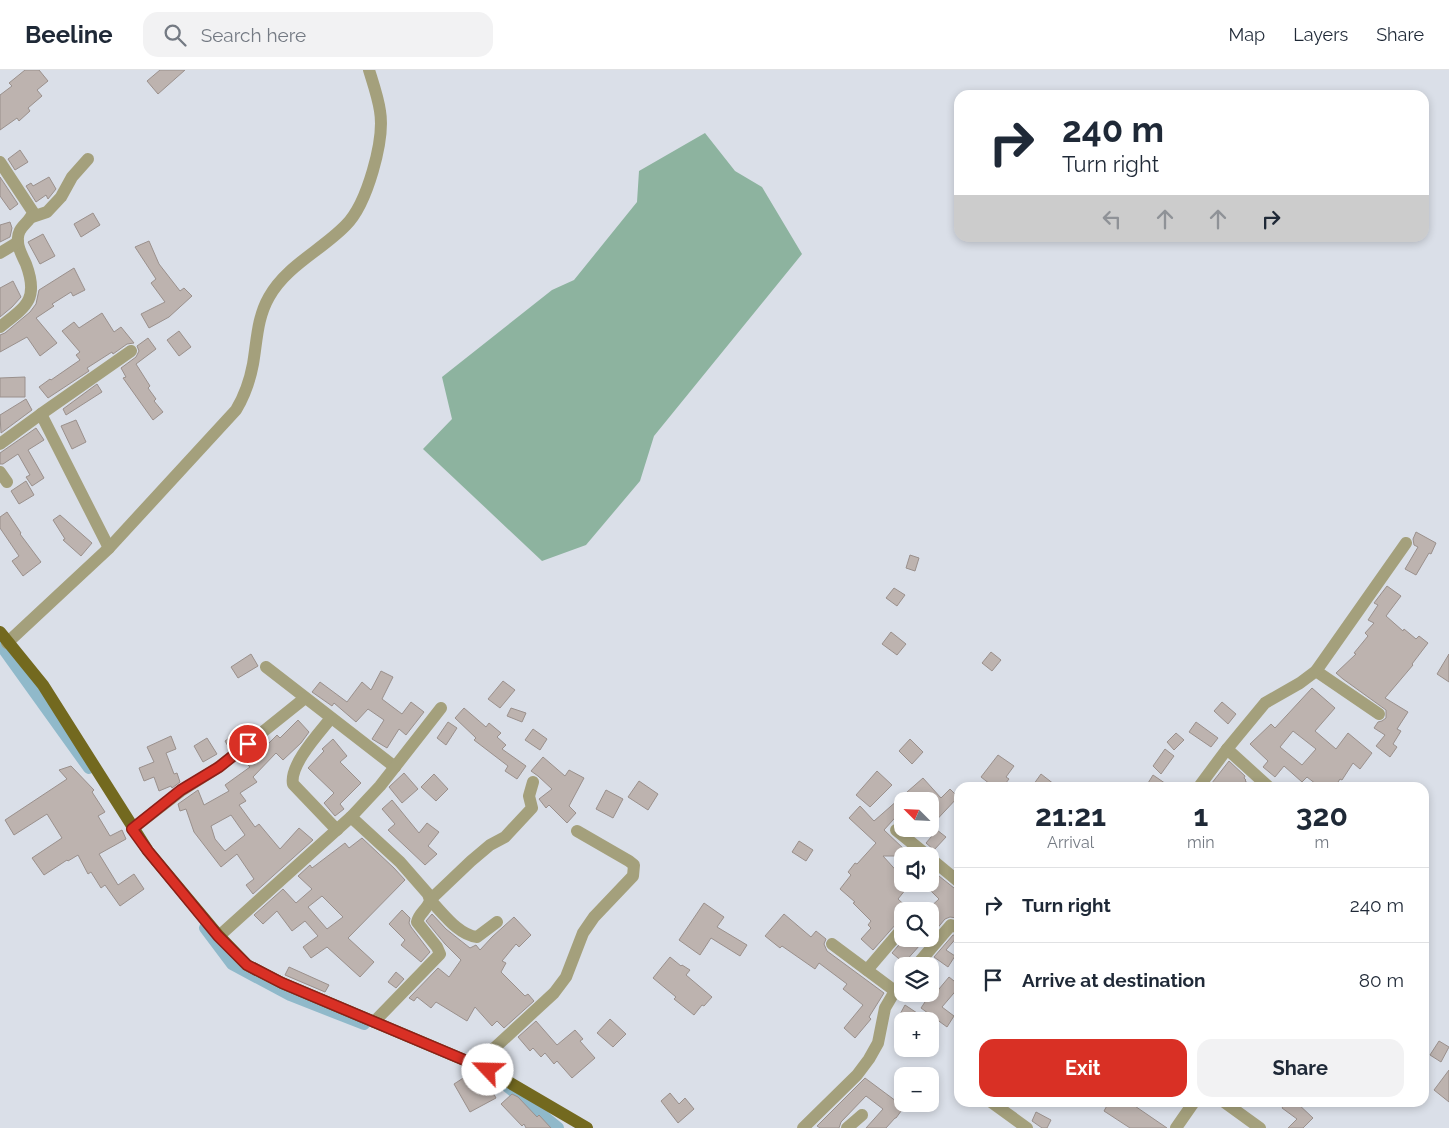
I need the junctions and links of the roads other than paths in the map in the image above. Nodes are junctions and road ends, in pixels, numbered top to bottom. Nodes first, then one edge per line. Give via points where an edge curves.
1 (369, 70) edge
2 (88, 159) dead end
3 (0, 162) edge
4 (32, 217) junction
5 (18, 242) junction
6 (0, 253) edge
7 (0, 327) edge
8 (130, 351) dead end
9 (41, 414) junction
10 (0, 444) edge
11 (1406, 544) dead end
12 (109, 548) junction
13 (4, 637) edge
14 (266, 667) dead end
15 (1316, 671) junction
16 (305, 698) junction
17 (441, 708) dead end
18 (1379, 714) dead end
19 (332, 718) junction
20 (1227, 749) junction
21 (395, 767) junction
22 (533, 782) dead end
23 (1202, 782) edge
24 (1263, 782) edge
25 (351, 817) junction
26 (132, 829) junction
27 (337, 830) junction
28 (577, 831) dead end
29 (906, 838) edge
30 (917, 847) edge
31 (939, 865) edge
32 (954, 878) edge
33 (430, 900) junction
34 (497, 922) dead end
35 (954, 925) edge
36 (218, 936) junction
37 (894, 938) edge
38 (832, 944) dead end
39 (924, 957) edge
40 (867, 970) junction
41 (894, 984) edge
42 (894, 994) edge
43 (374, 1022) junction
44 (476, 1065) junction
45 (998, 1107) edge
46 (1191, 1107) edge
47 (1231, 1107) edge
48 (862, 1115) dead end
49 (587, 1128) edge
50 (803, 1128) edge
51 (847, 1128) edge
52 (1027, 1128) edge
53 (1176, 1128) edge
54 (1260, 1128) edge

1 - 12 street via 380,111 381,131 371,174 357,210 347,225 277,284 260,318 253,365 245,395 236,410
2 - 4 street via 47,212
3 - 4 street via 33,212
4 - 5 street via 20,230
5 - 6 street
5 - 7 street via 31,278 32,291 22,309
8 - 9 street
9 - 10 street
9 - 12 street
11 - 15 street
12 - 13 street
13 - 26 main road via 43,686
14 - 16 street
15 - 18 street
15 - 20 street via 1265,703
16 - 19 street
16 - 26 street via 219,767 181,790
17 - 21 street
19 - 21 street
19 - 27 street via 312,742 292,779 293,784
20 - 23 street
20 - 24 street
21 - 25 street
22 - 33 street via 528,796 532,808 505,837 484,850
25 - 27 street
25 - 33 street via 400,862
26 - 36 main road
27 - 36 street
28 - 44 street via 634,865 633,876 583,933 566,977 554,993
29 - 30 street
31 - 32 street
33 - 34 street via 470,936 478,937
33 - 43 street via 417,922 440,954
35 - 39 street via 948,928
36 - 43 main road via 247,965 264,975
37 - 40 street
38 - 40 street
40 - 41 street
42 - 50 street via 885,1008 878,1043 869,1060 857,1076
43 - 44 main road
44 - 49 main road
45 - 52 street
46 - 53 street
47 - 54 street
48 - 51 street

